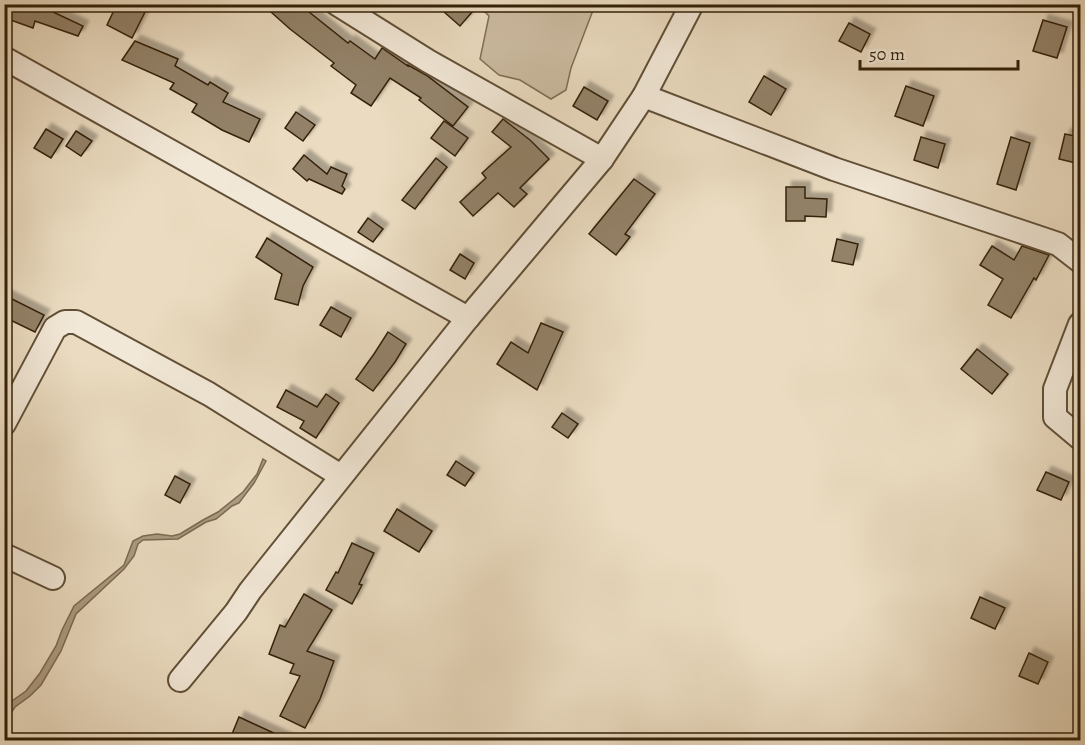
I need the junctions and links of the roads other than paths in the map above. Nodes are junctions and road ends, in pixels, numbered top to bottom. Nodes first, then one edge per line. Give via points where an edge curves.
1 (337, 4) edge
2 (692, 4) edge
3 (4, 58) edge
4 (644, 96) junction
5 (602, 159) junction
6 (1080, 261) edge
7 (468, 318) junction
8 (1080, 324) edge
9 (4, 424) edge
10 (1080, 438) edge
11 (341, 476) junction
12 (4, 555) edge
13 (53, 578) dead end
14 (180, 680) dead end

1 - 5 street via 428,61
2 - 4 street
3 - 7 street
4 - 5 street
4 - 6 street via 834,169 1058,244
5 - 7 street
7 - 11 street
8 - 10 street via 1055,389 1055,417
9 - 11 street via 55,328 65,322 76,322 209,394
11 - 14 street
12 - 13 street

